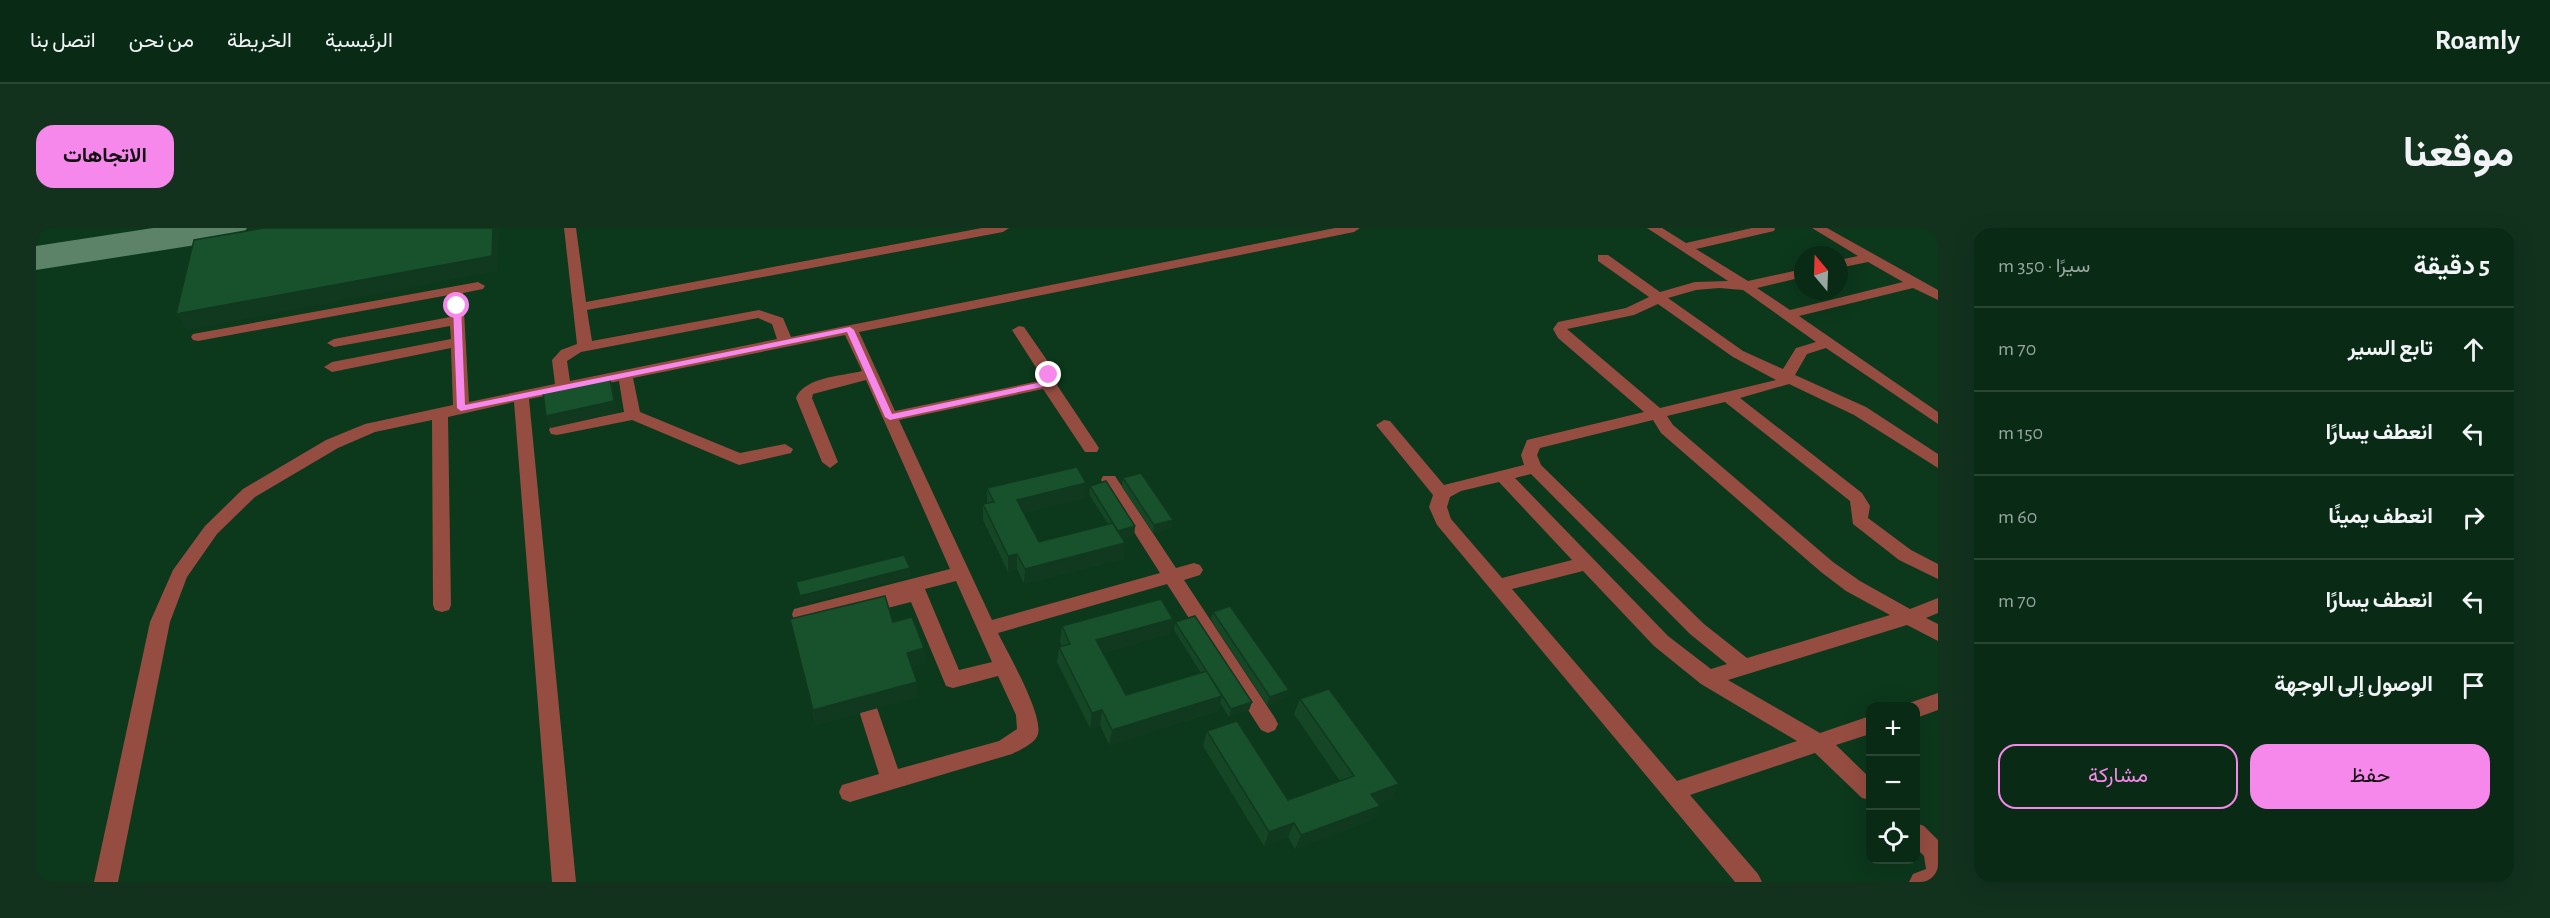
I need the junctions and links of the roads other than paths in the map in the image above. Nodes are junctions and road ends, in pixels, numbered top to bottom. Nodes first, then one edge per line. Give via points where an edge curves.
1 (570, 228) edge
2 (1003, 228) edge
3 (1354, 228) edge
4 (1653, 228) edge
5 (1770, 228) edge
6 (1818, 228) edge
7 (1687, 247) junction
8 (1870, 257) junction
9 (1603, 258) dead end
10 (1848, 262) edge
11 (1794, 275) edge
12 (1916, 283) junction
13 (478, 286) dead end
14 (1746, 286) junction
15 (456, 290) junction
16 (1937, 294) edge
17 (1657, 297) junction
18 (580, 307) junction
19 (1788, 315) junction
20 (458, 320) junction
21 (850, 330) junction
22 (1019, 330) dead end
23 (198, 337) dead end
24 (459, 342) junction
25 (785, 342) junction
26 (334, 343) dead end
27 (1827, 343) junction
28 (585, 347) junction
29 (332, 367) dead end
30 (624, 374) junction
31 (870, 374) junction
32 (1787, 378) junction
33 (1046, 384) junction
34 (562, 387) junction
35 (521, 396) junction
36 (1729, 397) junction
37 (461, 408) junction
38 (440, 413) junction
39 (1658, 414) junction
40 (633, 415) junction
41 (890, 417) junction
42 (1938, 419) edge
43 (1384, 425) dead end
44 (557, 430) edge
45 (1091, 448) dead end
46 (785, 449) dead end
47 (830, 462) dead end
48 (1938, 462) edge
49 (1534, 468) junction
50 (1502, 475) junction
51 (1109, 480) dead end
52 (1442, 494) junction
53 (1586, 563) junction
54 (1194, 570) dead end
55 (1938, 572) edge
56 (960, 573) junction
57 (1174, 576) junction
58 (1498, 586) junction
59 (915, 589) junction
60 (442, 605) dead end
61 (1938, 605) edge
62 (1909, 616) junction
63 (986, 629) junction
64 (1938, 633) edge
65 (1003, 667) junction
66 (1744, 667) junction
67 (1708, 678) junction
68 (1938, 700) edge
69 (1920, 707) edge
70 (870, 714) edge
71 (1268, 724) dead end
72 (1866, 726) edge
73 (1820, 743) junction
74 (891, 779) junction
75 (1866, 787) edge
76 (850, 792) dead end
77 (1672, 792) junction
78 (1920, 837) edge
79 (1938, 873) edge
80 (106, 882) edge
81 (564, 882) edge
82 (1750, 882) edge
83 (1921, 882) edge

1 - 18 street
2 - 18 street
3 - 21 street
4 - 7 street
5 - 7 street
6 - 8 street
7 - 14 street
8 - 10 street
8 - 12 street
9 - 17 street
11 - 14 street
12 - 16 street
12 - 19 street
13 - 15 street
14 - 17 street via 1695,286
14 - 19 street
15 - 20 street
15 - 23 street
17 - 32 street via 1738,354
17 - 39 street via 1629,312 1563,325 1560,330
18 - 28 street
19 - 27 street
20 - 24 street
20 - 26 street
21 - 25 street
21 - 31 street
22 - 33 street via 1052,379
24 - 29 street
24 - 37 street
25 - 28 street via 778,321 759,314
25 - 30 street
27 - 32 street via 1801,351
27 - 42 street
28 - 34 street via 566,353 559,360
30 - 34 street
30 - 40 street
31 - 41 street
31 - 47 street via 806,392 804,398
32 - 36 street via 1782,383
32 - 48 street via 1860,411
33 - 41 street
33 - 45 street
34 - 35 street
35 - 37 street
35 - 81 street
36 - 39 street
36 - 55 street via 1856,497 1861,506 1859,520 1905,555
37 - 38 street
38 - 60 street
38 - 80 street via 371,428 290,466 249,493 198,548 179,575 160,622
39 - 49 street via 1533,444 1529,455
39 - 62 street via 1667,429 1827,567
40 - 44 street
40 - 46 street via 739,459
41 - 56 street
43 - 52 street
49 - 50 street
49 - 66 street via 1697,629
50 - 52 street via 1456,486
50 - 53 street
51 - 57 street
52 - 58 street via 1438,507 1443,521
53 - 58 street
53 - 67 street via 1661,641
54 - 57 street
56 - 59 street
56 - 63 street
57 - 63 street
57 - 71 street
58 - 77 street
59 - 59 street via 803,622 801,614
59 - 65 street via 953,680
61 - 62 street
62 - 64 street
62 - 66 street
63 - 65 street
65 - 74 street via 1026,715 1028,733 1005,748
66 - 67 street
67 - 73 street
68 - 69 street
70 - 74 street
72 - 73 street
73 - 75 street
73 - 77 street
74 - 76 street
77 - 82 street
78 - 79 street via 1934,850
79 - 83 street

